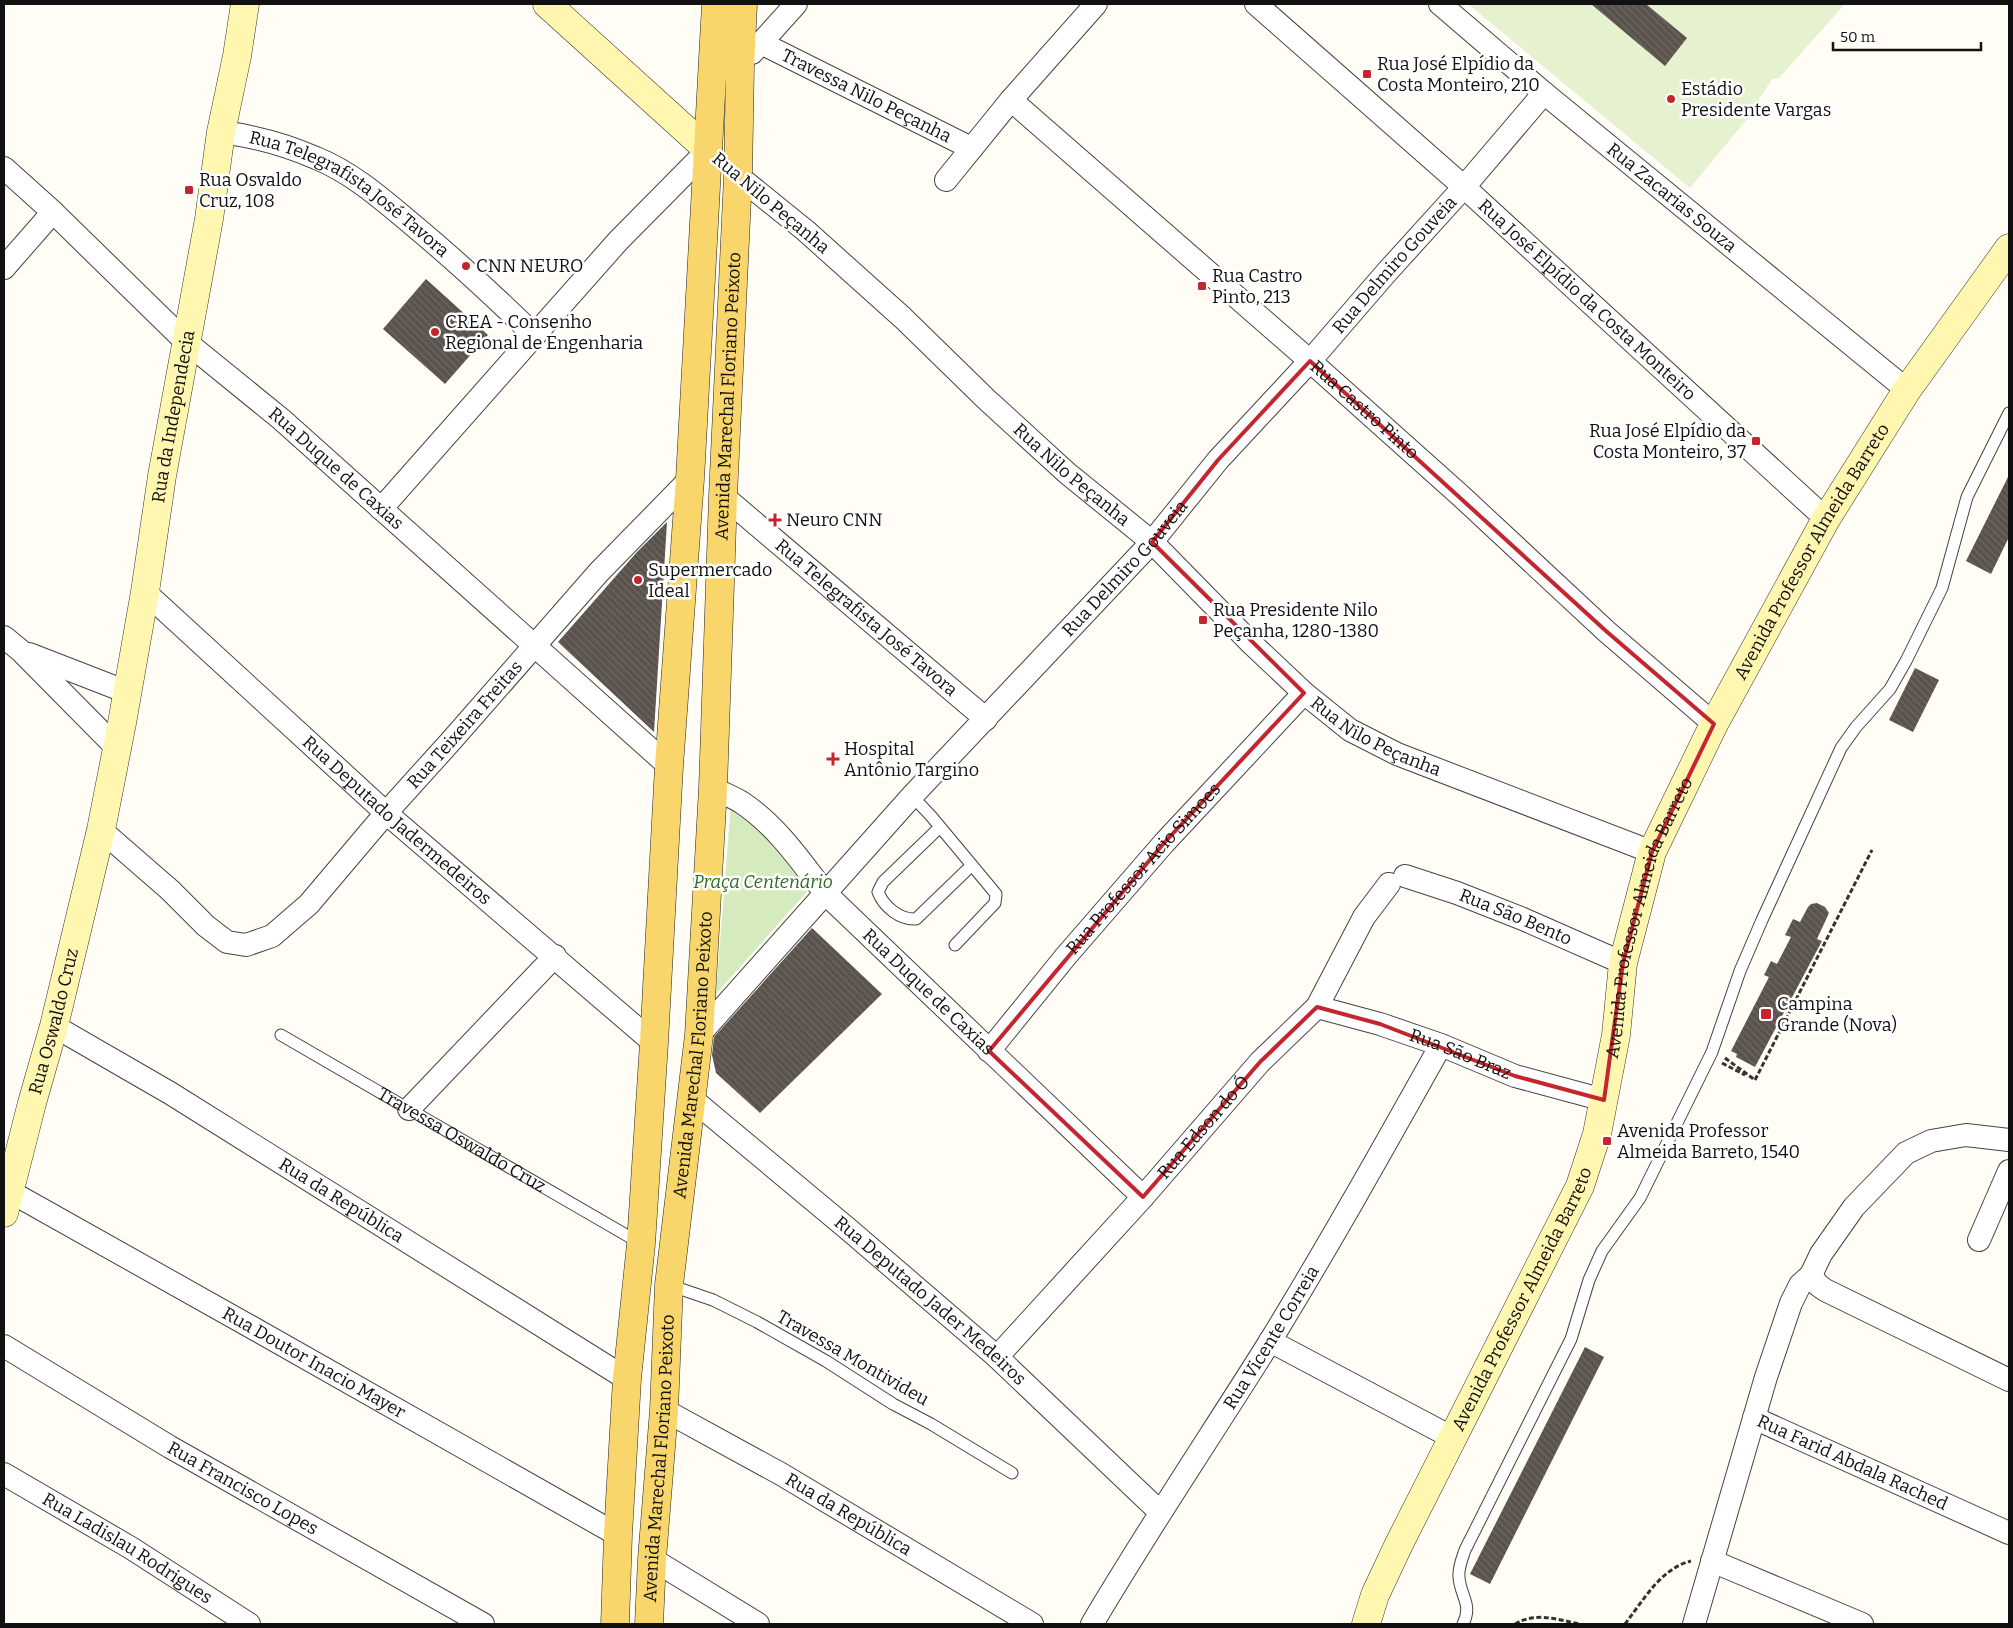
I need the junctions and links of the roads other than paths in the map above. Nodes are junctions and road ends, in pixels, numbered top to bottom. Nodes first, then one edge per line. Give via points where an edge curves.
1 (245, 4) edge
2 (547, 4) edge
3 (716, 4) edge
4 (743, 4) edge
5 (796, 4) edge
6 (1096, 4) edge
7 (1256, 4) edge
8 (1440, 4) edge
9 (761, 43) junction
10 (740, 67) junction
11 (1544, 94) junction
12 (1011, 100) junction
13 (221, 132) junction
14 (970, 148) junction
15 (708, 150) junction
16 (4, 168) edge
17 (738, 176) junction
18 (946, 180) dead end
19 (1464, 187) junction
20 (53, 212) junction
21 (2009, 248) edge
22 (4, 268) edge
23 (534, 335) junction
24 (185, 341) junction
25 (1310, 361) junction
26 (1907, 390) junction
27 (2009, 413) edge
28 (690, 479) junction
29 (723, 496) junction
30 (381, 509) junction
31 (1826, 519) junction
32 (1152, 542) junction
33 (145, 592) junction
34 (12, 644) edge
35 (534, 645) junction
36 (127, 692) junction
37 (1304, 693) junction
38 (986, 719) junction
39 (1714, 724) junction
40 (118, 748) junction
41 (669, 766) junction
42 (713, 788) junction
43 (912, 796) junction
44 (386, 813) junction
45 (940, 828) junction
46 (101, 830) junction
47 (1652, 852) junction
48 (971, 866) junction
49 (1397, 880) joint
50 (825, 893) junction
51 (955, 946) dead end
52 (555, 956) junction
53 (1623, 963) junction
54 (1316, 1007) junction
55 (54, 1026) junction
56 (281, 1035) dead end
57 (699, 1035) junction
58 (654, 1043) junction
59 (1441, 1045) junction
60 (989, 1051) junction
61 (692, 1099) junction
62 (1604, 1100) junction
63 (410, 1109) junction
64 (2009, 1140) edge
65 (2009, 1171) edge
66 (1144, 1197) junction
67 (6, 1202) edge
68 (1979, 1240) dead end
69 (641, 1244) junction
70 (1813, 1269) junction
71 (669, 1286) junction
72 (1270, 1341) junction
73 (4, 1346) edge
74 (997, 1357) junction
75 (627, 1379) junction
76 (2009, 1380) edge
77 (664, 1410) junction
78 (1754, 1418) junction
79 (1453, 1438) junction
80 (1012, 1473) dead end
81 (4, 1474) edge
82 (1160, 1512) junction
83 (2009, 1533) edge
84 (618, 1535) junction
85 (652, 1559) junction
86 (1712, 1561) junction
87 (249, 1624) edge
88 (483, 1624) edge
89 (615, 1624) edge
90 (649, 1624) edge
91 (758, 1624) edge
92 (1032, 1624) edge
93 (1092, 1624) edge
94 (1366, 1624) edge
95 (1463, 1624) edge
96 (1694, 1624) edge
97 (1862, 1624) edge

1 - 13 main road, Rua da Independecia
2 - 15 main road, Rua Nilo Peçanha
3 - 15 main road, Avenida Marechal Floriano Peixoto
4 - 10 main road, Avenida Marechal Floriano Peixoto
5 - 9 street
6 - 12 street
7 - 19 street, Rua José Elpídio da Costa Monteiro
8 - 11 street, Rua Zacarias Souza
9 - 10 street
9 - 14 street, Travessa Nilo Peçanha
10 - 17 main road, Avenida Marechal Floriano Peixoto
11 - 19 street, Rua Delmiro Gouveia
11 - 26 street, Rua Zacarias Souza
12 - 14 street
12 - 25 street, Rua Castro Pinto
13 - 23 street, Rua Telegrafista José Tavora via 246,135 317,158 376,193 464,268
13 - 24 main road, Rua da Independecia via 209,219
14 - 18 street
15 - 17 main road, Rua Nilo Peçanha
15 - 23 street via 618,241
15 - 28 main road, Avenida Marechal Floriano Peixoto
16 - 20 street, Rua Duque de Caxias
17 - 29 main road, Avenida Marechal Floriano Peixoto
17 - 32 street, Rua Nilo Peçanha via 806,231 896,312 1067,473
19 - 25 street, Rua Delmiro Gouveia
19 - 31 street, Rua José Elpídio da Costa Monteiro
20 - 22 street
20 - 24 street, Rua Duque de Caxias
21 - 26 main road, Avenida Professor Almeida Barreto
23 - 30 street
24 - 30 street, Rua Duque de Caxias via 281,419
24 - 33 main road, Rua da Independecia
25 - 32 street, Rua Delmiro Gouveia via 1218,460
25 - 39 street, Rua Castro Pinto via 1606,631
26 - 31 main road, Avenida Professor Almeida Barreto
27 - 95 lane via 1967,497 1942,588 1890,689 1841,748 1740,971 1712,1052 1640,1198 1602,1251 1589,1280 1571,1339 1465,1550 1459,1566 1467,1608
28 - 35 street, Rua Teixeira Freitas via 599,572
28 - 41 main road, Avenida Marechal Floriano Peixoto
29 - 38 street, Rua Telegrafista José Tavora
29 - 42 main road, Avenida Marechal Floriano Peixoto
30 - 35 street, Rua Duque de Caxias
31 - 39 main road, Avenida Professor Almeida Barreto
32 - 37 street, Rua Nilo Peçanha
32 - 38 street, Rua Delmiro Gouveia
33 - 36 main road, Rua da Independecia
33 - 44 street, Rua Deputado Jadermedeiros
34 - 36 street
34 - 40 street
35 - 41 street, Rua Duque de Caxias
35 - 44 street, Rua Teixeira Freitas
36 - 40 main road, Rua da Independecia
37 - 47 street, Rua Nilo Peçanha via 1350,730 1397,754
37 - 60 street, Rua Professor Acio Simoes via 1164,843
38 - 43 street, Rua Delmiro Gouveia
39 - 47 main road, Avenida Professor Almeida Barreto
40 - 46 main road, Rua da Independecia
41 - 58 main road, Avenida Marechal Floriano Peixoto
42 - 50 street, Rua Duque de Caxias via 741,802 788,844
42 - 57 main road, Avenida Marechal Floriano Peixoto
43 - 45 lane
43 - 50 street, Rua Delmiro Gouveia
44 - 46 street, Rua Teixeira Freitas via 309,904 272,936 246,944 227,942 206,926
44 - 52 street, Rua Deputado Jadermedeiros
45 - 48 lane
45 - 48 lane via 883,882 878,892 881,898 901,918 916,919
46 - 55 main road, Rua Oswaldo Cruz
47 - 53 main road, Avenida Professor Almeida Barreto
48 - 51 lane via 996,894 996,902
49 - 53 street, Rua São Bento via 1457,893
49 - 54 street, Rua Edson do Ó via 1364,917
50 - 57 street, Rua Delmiro Gouveia
50 - 60 street, Rua Duque de Caxias
52 - 58 street, Rua Deputado Jadermedeiros
52 - 63 street
53 - 62 main road, Avenida Professor Almeida Barreto via 1616,1035
54 - 59 street, Rua São Braz
54 - 66 street, Rua Edson do Ó via 1260,1062
55 - 67 main road, Rua Oswaldo Cruz
55 - 75 street, Rua da República via 170,1093
56 - 63 lane, Travessa Oswaldo Cruz
57 - 61 main road, Avenida Marechal Floriano Peixoto
58 - 69 main road, Avenida Marechal Floriano Peixoto
59 - 62 street, Rua São Braz via 1515,1076
59 - 72 street, Rua Vicente Correia
60 - 66 street, Rua Duque de Caxias
61 - 71 main road, Avenida Marechal Floriano Peixoto
61 - 74 street, Rua Deputado Jader Medeiros
62 - 79 main road, Avenida Professor Almeida Barreto via 1580,1186
63 - 69 lane, Travessa Oswaldo Cruz
64 - 70 street, Rua Farid Abdala Rached via 1966,1135 1931,1141 1906,1153 1854,1207
65 - 68 street
66 - 74 street, Rua Edson do Ó
67 - 84 street, Rua Doutor Inacio Mayer via 260,1332
69 - 75 main road, Avenida Marechal Floriano Peixoto
70 - 76 street via 1825,1290
70 - 78 street, Rua Farid Abdala Rached via 1791,1303
71 - 77 main road, Avenida Marechal Floriano Peixoto
71 - 80 lane, Travessa Montivideu via 713,1300 757,1322
72 - 79 street
72 - 82 street, Rua Vicente Correia
73 - 88 street, Rua Francisco Lopes via 170,1447
74 - 82 street, Rua Deputado Jader Medeiros
75 - 84 main road, Avenida Marechal Floriano Peixoto
77 - 85 main road, Avenida Marechal Floriano Peixoto
77 - 92 street, Rua da República via 781,1474
78 - 83 street, Rua Farid Abdala Rached
78 - 86 street
79 - 94 main road, Avenida Professor Almeida Barreto via 1375,1595
81 - 87 street, Rua Ladislau Rodrigues via 131,1548
82 - 93 street, Rua Vicente Correia
84 - 89 main road, Avenida Marechal Floriano Peixoto
85 - 90 main road, Avenida Marechal Floriano Peixoto
85 - 91 street
86 - 96 street
86 - 97 street

